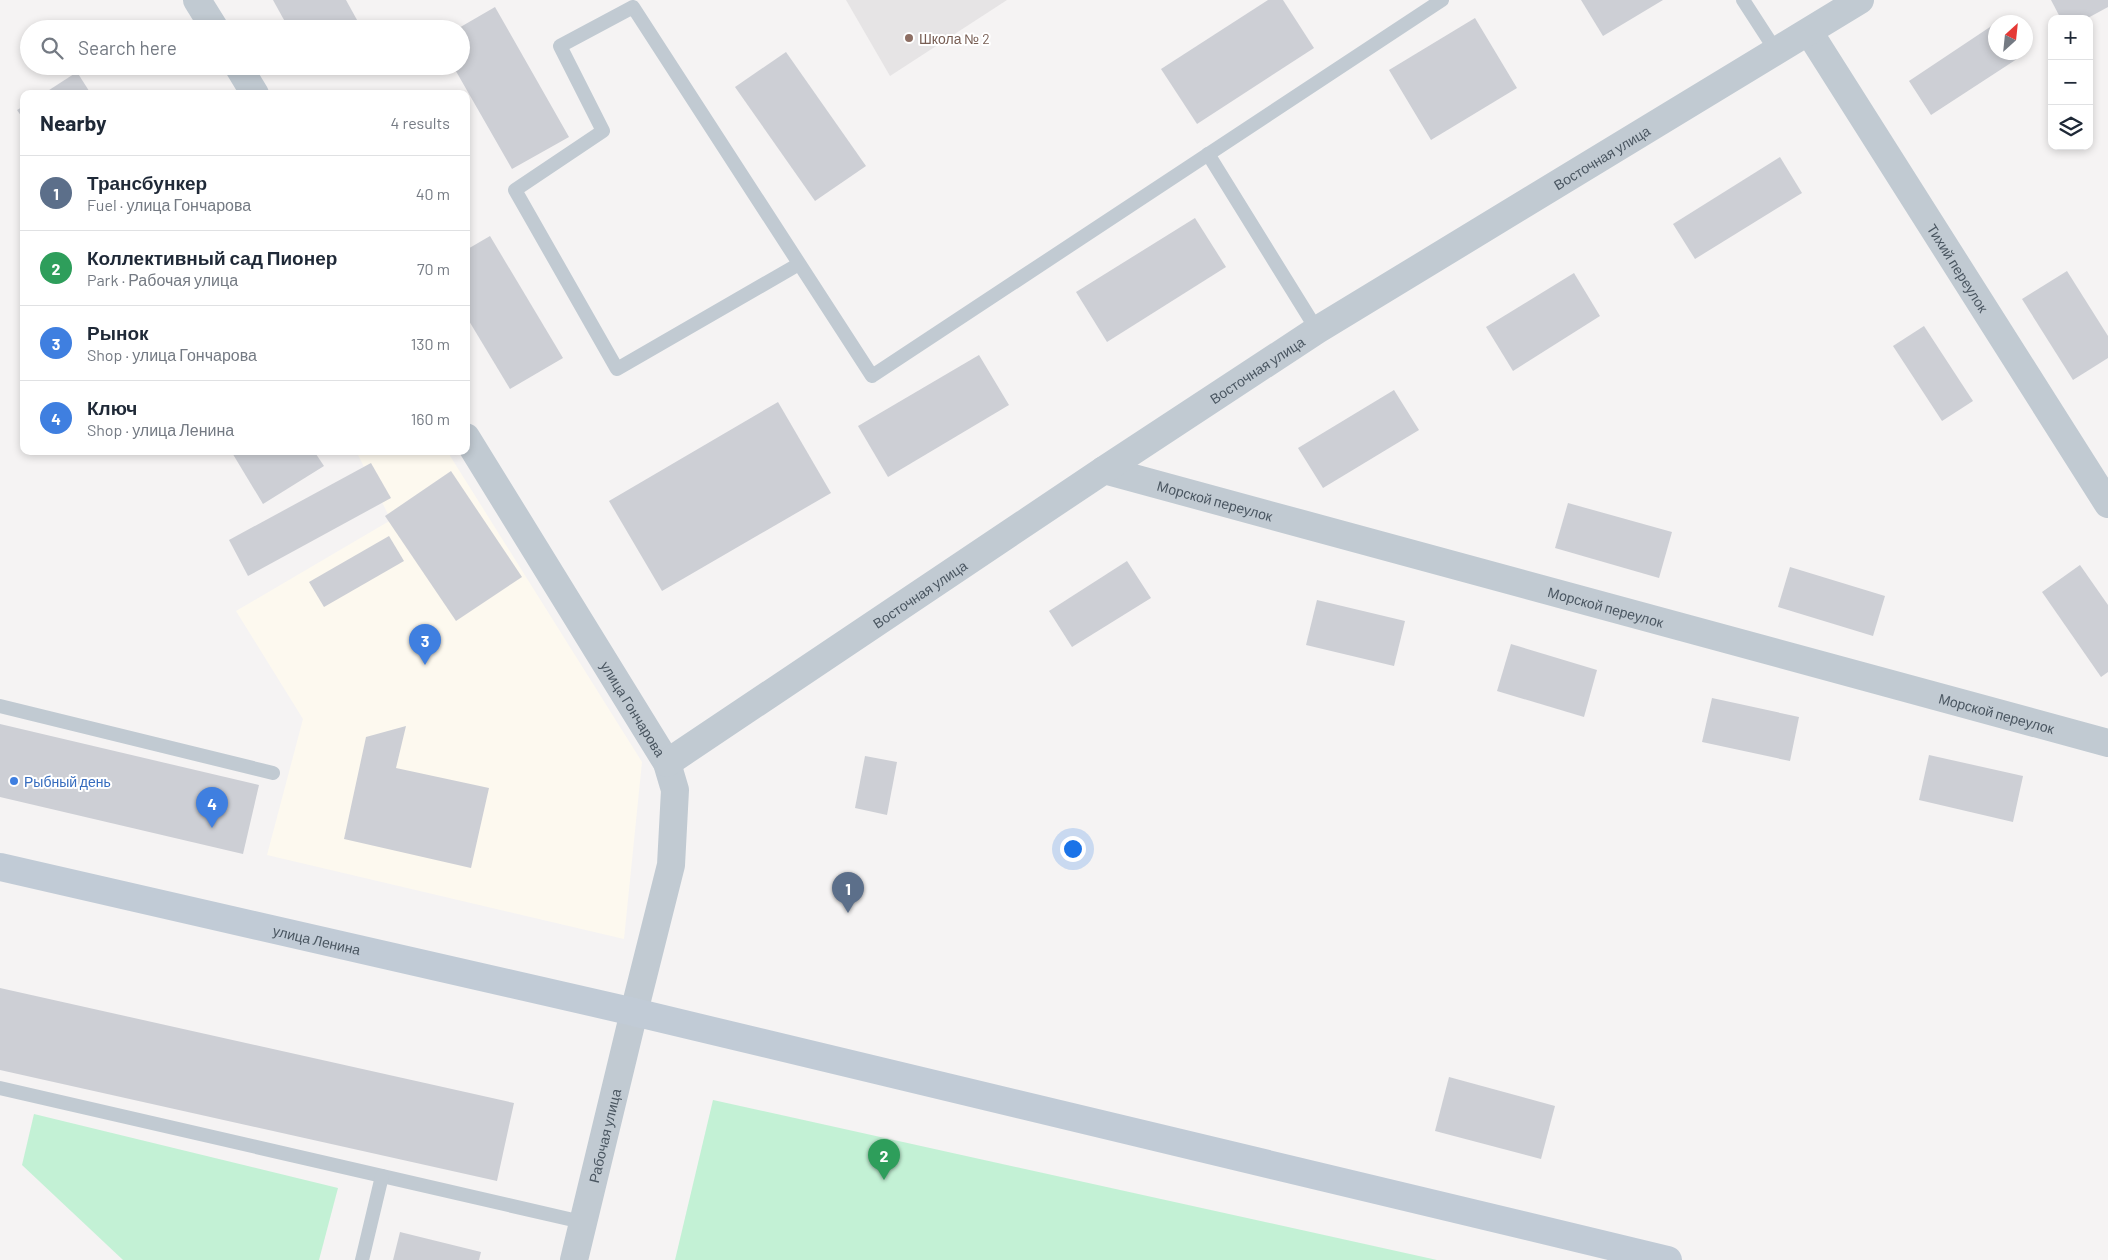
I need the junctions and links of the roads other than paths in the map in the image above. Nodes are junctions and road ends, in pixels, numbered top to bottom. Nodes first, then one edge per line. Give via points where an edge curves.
1 (197, 0) edge
2 (1442, 0) edge
3 (1743, 0) edge
4 (1860, 0) edge
5 (209, 20) edge
6 (1808, 32) junction
7 (1776, 51) junction
8 (243, 75) edge
9 (253, 90) edge
10 (1208, 154) junction
11 (799, 264) junction
12 (1317, 330) junction
13 (470, 443) edge
14 (1104, 470) junction
15 (2108, 504) edge
16 (0, 706) edge
17 (2108, 744) edge
18 (667, 763) junction
19 (273, 773) dead end
20 (0, 867) edge
21 (634, 1012) junction
22 (0, 1088) edge
23 (382, 1176) junction
24 (582, 1222) junction
25 (362, 1260) edge
26 (574, 1260) edge
27 (1668, 1260) edge

1 - 5 street
2 - 10 lane
3 - 7 lane
4 - 6 street, Восточная улица
6 - 7 street, Восточная улица
6 - 15 street, Тихий переулок
7 - 12 street, Восточная улица
8 - 9 street
10 - 11 lane via 872,376
10 - 12 lane
11 - 11 lane via 617,369 515,190 604,131 560,46 633,7
12 - 14 street, Восточная улица
13 - 18 street, улица Гончарова
14 - 17 street, Морской переулок
14 - 18 street, Восточная улица
16 - 19 lane
18 - 21 street, улица Гончарова via 675,790 671,865
20 - 21 main road, улица Ленина
21 - 24 street, Рабочая улица
21 - 27 main road, улица Ленина
22 - 23 lane
23 - 24 lane
23 - 25 lane
24 - 26 street, Рабочая улица

